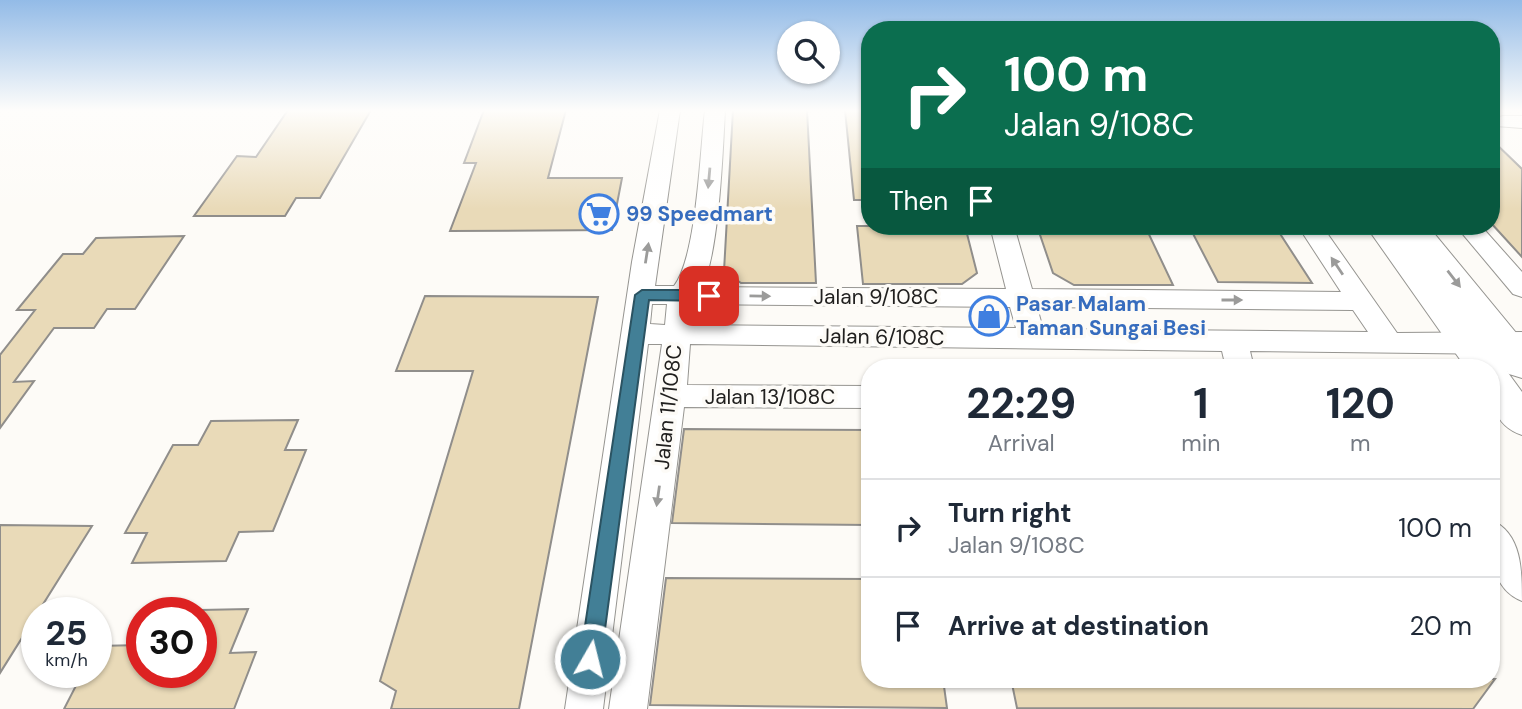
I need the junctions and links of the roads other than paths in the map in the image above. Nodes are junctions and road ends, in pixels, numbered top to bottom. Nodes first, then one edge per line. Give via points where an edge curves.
1 (665, 143) edge
2 (712, 143) edge
3 (1004, 235) edge
4 (1316, 235) edge
5 (1389, 235) edge
6 (1418, 235) edge
7 (1476, 235) edge
8 (1522, 288) edge
9 (642, 295) junction
10 (681, 295) junction
11 (1022, 298) junction
12 (1361, 301) junction
13 (637, 334) junction
14 (676, 335) junction
15 (1032, 339) junction
16 (1389, 343) junction
17 (1237, 354) edge
18 (1499, 356) edge
19 (671, 396) junction
20 (861, 397) edge
21 (1522, 420) edge
22 (1500, 550) edge
23 (1522, 585) edge
24 (584, 709) edge
25 (628, 709) edge

9 -> 1 street, Jalan 11/108C
2 -> 10 street, Jalan 11/108C via 694,278
3 - 11 street
12 -> 4 street
5 - 18 street
6 -> 18 street
7 - 8 street
9 - 10 street, Jalan 9/108C
9 - 13 street, Jalan 11/108C
10 -> 11 street, Jalan 9/108C
10 - 14 street, Jalan 11/108C
11 -> 12 street, Jalan 9/108C
11 - 15 street
12 - 16 street
13 - 14 street, Jalan 6/108C
13 - 24 street, Jalan 11/108C
14 - 15 street, Jalan 6/108C
14 - 19 street, Jalan 11/108C
15 - 17 street, Jalan 6/108C
16 - 17 street, Jalan 6/108C
16 - 18 street, Jalan 6/108C
18 - 21 street
19 - 20 street, Jalan 13/108C
19 -> 25 street, Jalan 11/108C
22 - 23 street

